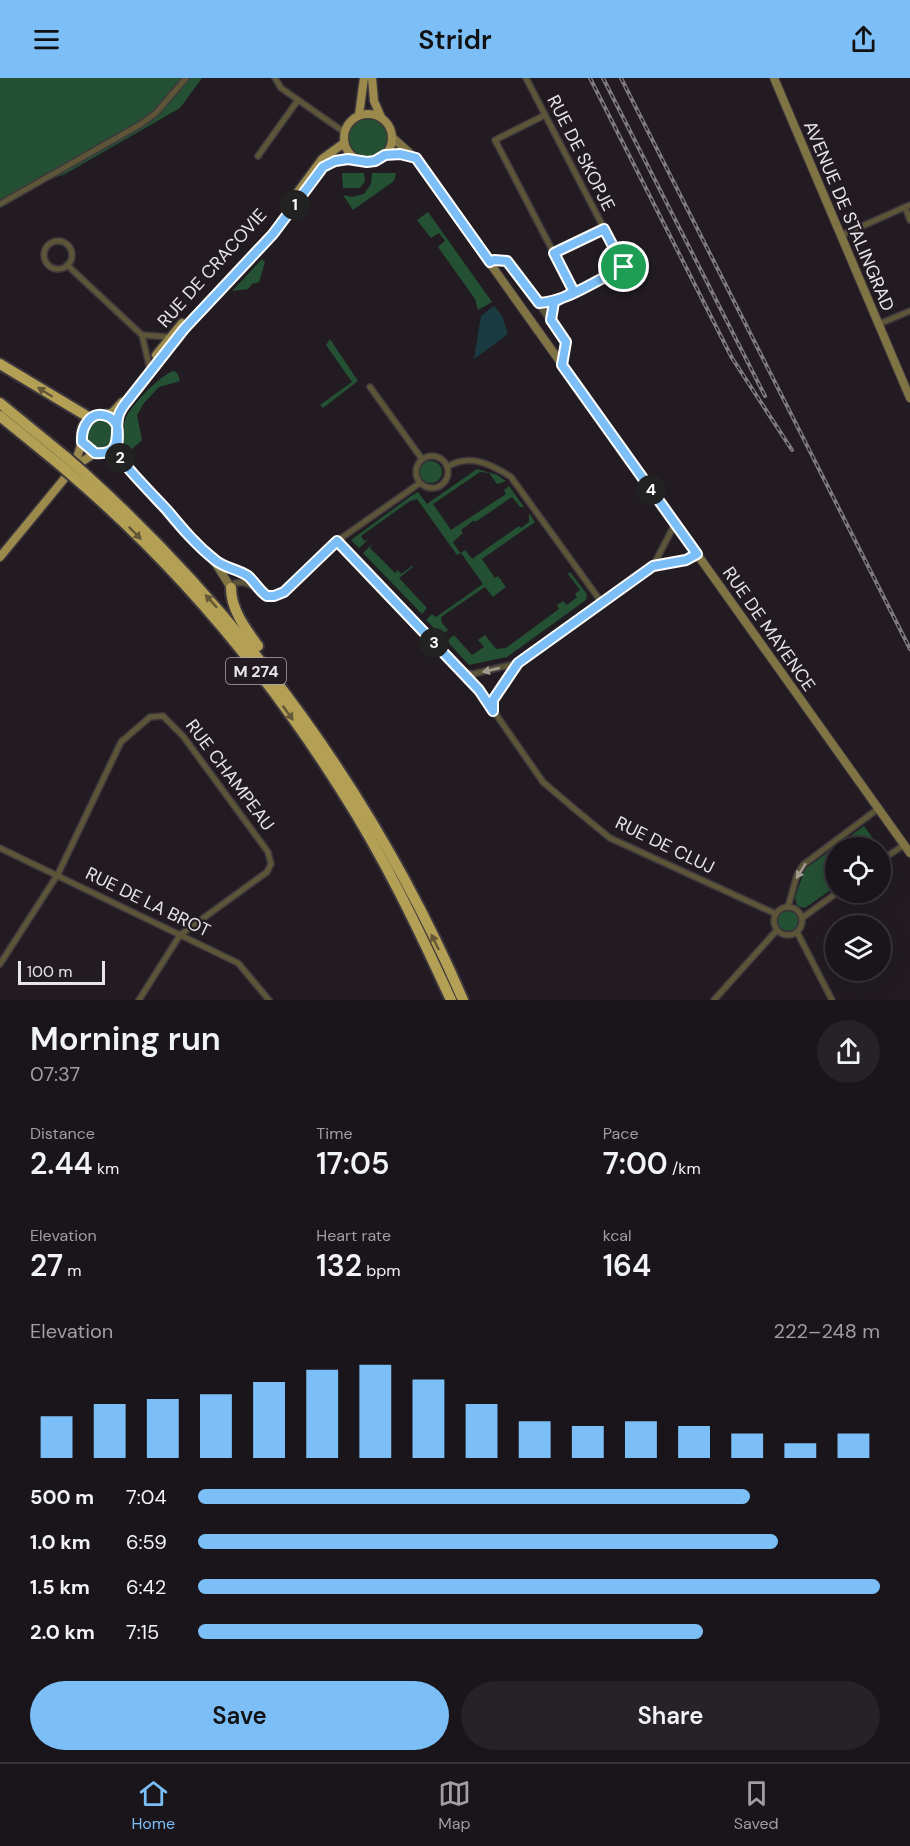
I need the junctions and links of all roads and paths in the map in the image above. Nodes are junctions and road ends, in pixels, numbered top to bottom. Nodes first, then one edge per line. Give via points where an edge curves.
1 (186, 78) edge
2 (275, 78) edge
3 (364, 78) edge
4 (372, 78) edge
5 (526, 78) edge
6 (774, 78) edge
7 (298, 100) junction
8 (359, 115) junction
9 (545, 115) junction
10 (381, 117) junction
11 (344, 132) junction
12 (392, 137) junction
13 (344, 143) junction
14 (385, 155) junction
15 (258, 156) dead end
16 (416, 158) junction
17 (355, 159) junction
18 (0, 204) edge
19 (907, 206) edge
20 (910, 220) edge
21 (604, 229) junction
22 (842, 235) junction
23 (554, 253) junction
24 (490, 262) junction
25 (67, 265) junction
26 (574, 292) junction
27 (554, 302) junction
28 (539, 303) junction
29 (910, 311) edge
30 (551, 320) junction
31 (879, 324) junction
32 (142, 335) junction
33 (170, 337) junction
34 (0, 363) edge
35 (149, 365) junction
36 (562, 365) junction
37 (370, 387) dead end
38 (910, 398) edge
39 (0, 403) edge
40 (104, 415) junction
41 (0, 416) edge
42 (90, 418) junction
43 (117, 426) junction
44 (82, 442) junction
45 (117, 442) junction
46 (95, 453) junction
47 (422, 459) junction
48 (63, 461) junction
49 (447, 467) junction
50 (78, 473) junction
51 (420, 483) junction
52 (675, 524) junction
53 (337, 541) junction
54 (697, 554) junction
55 (0, 557) edge
56 (216, 562) junction
57 (653, 566) junction
58 (231, 588) junction
59 (259, 589) junction
60 (602, 603) junction
61 (518, 663) junction
62 (464, 673) junction
63 (493, 711) junction
64 (300, 712) junction
65 (879, 808) junction
66 (904, 844) junction
67 (0, 848) edge
68 (891, 853) edge
69 (910, 853) edge
70 (58, 874) junction
71 (825, 901) edge
72 (788, 907) junction
73 (776, 914) junction
74 (802, 918) junction
75 (416, 927) junction
76 (777, 930) junction
77 (797, 932) junction
78 (180, 935) junction
79 (0, 964) edge
80 (460, 999) edge
81 (139, 1000) edge
82 (269, 1000) edge
83 (444, 1000) edge
84 (714, 1000) edge
85 (832, 1000) edge

1 - 18 street via 156,113 141,124
2 - 7 street via 281,88
3 - 8 main road
4 - 10 main road
5 - 9 street, RUE DE SKOPJE
6 - 22 main road, AVENUE DE STALINGRAD
7 - 11 street
7 - 15 street
8 - 10 main road
8 - 11 main road
9 - 21 street, RUE DE SKOPJE
9 - 23 street via 495,140
10 - 12 main road
11 - 13 main road
12 - 14 main road
12 - 16 main road, RUE DE MAYENCE
13 - 17 main road
13 - 33 main road, RUE DE CRACOVIE via 322,159 275,225
14 - 16 main road
14 - 17 main road via 375,161
16 - 24 main road, RUE DE MAYENCE
17 - 43 main road, RUE DE CRACOVIE via 323,167 273,234 184,329 125,404
19 - 20 street
19 - 22 street
21 - 23 street
21 - 26 street, RUE DE SKOPJE via 624,267
22 - 31 main road, AVENUE DE STALINGRAD
23 - 26 street
24 - 28 street via 507,261
24 - 36 main road, RUE DE MAYENCE
25 - 25 street via 71,252 66,243 56,241 47,246 44,254 48,265
25 - 32 street
26 - 27 street, RUE DE SKOPJE
27 - 28 street, RUE DE SKOPJE
27 - 30 street
28 - 30 street
29 - 31 street
30 - 36 street via 566,342
31 - 38 main road, AVENUE DE STALINGRAD
32 - 33 street
32 - 35 street
33 - 35 main road, RUE DE CRACOVIE
42 -> 34 highway
35 - 40 main road, RUE DE CRACOVIE via 113,412
36 - 52 main road, RUE DE MAYENCE
37 - 47 street
39 - 48 highway, M 274
40 - 42 main road
40 - 43 main road
41 - 48 highway, M 274
42 - 44 main road via 82,430
43 - 45 main road
44 - 46 main road
44 - 50 main road
45 - 46 main road via 110,450
45 - 56 main road via 122,461 179,527
46 - 50 main road
47 - 49 street via 436,457
47 - 51 street via 416,473
48 - 50 highway, M 274, bridge
49 - 51 street via 440,485 429,488
49 - 60 street via 459,462 491,463 511,477
50 - 55 main road
64 -> 50 highway, M 274 via 184,570 136,520
50 -> 75 highway, M 274 via 176,576 265,682 342,791
51 - 53 street
52 - 54 main road, RUE DE MAYENCE
52 - 57 street
53 - 59 street via 280,594 267,596
53 - 62 street, RUE DE CLUJ
54 - 57 street
54 - 65 main road, RUE DE MAYENCE
56 - 58 main road
56 - 59 street via 246,575
57 - 60 street
58 - 59 street via 239,582
58 - 64 highway via 231,598 243,623
60 - 61 street
61 -> 62 street
61 - 63 street via 493,700
62 - 63 street, RUE DE CLUJ
63 - 73 street, RUE DE CLUJ via 543,782 610,838
80 -> 64 highway, M 274 via 399,871
65 - 66 main road, RUE DE MAYENCE
65 -> 72 street via 803,865 796,875
66 - 68 street
66 - 69 main road, RUE DE MAYENCE
67 - 70 street, RUE DE LA BROT
70 - 78 street, RUE DE LA BROT
70 - 78 street, RUE CHAMPEAU via 121,742 150,717 163,716 183,736 268,852 271,864 267,873
70 - 79 street
71 - 74 street
72 - 73 street
72 - 74 street via 798,911
73 - 76 street
74 - 77 street
75 - 80 highway, M 274
75 - 83 highway
76 - 77 street via 789,935
76 - 84 street
77 - 85 street
78 - 81 street
78 - 82 street, RUE DE LA BROT via 238,963

